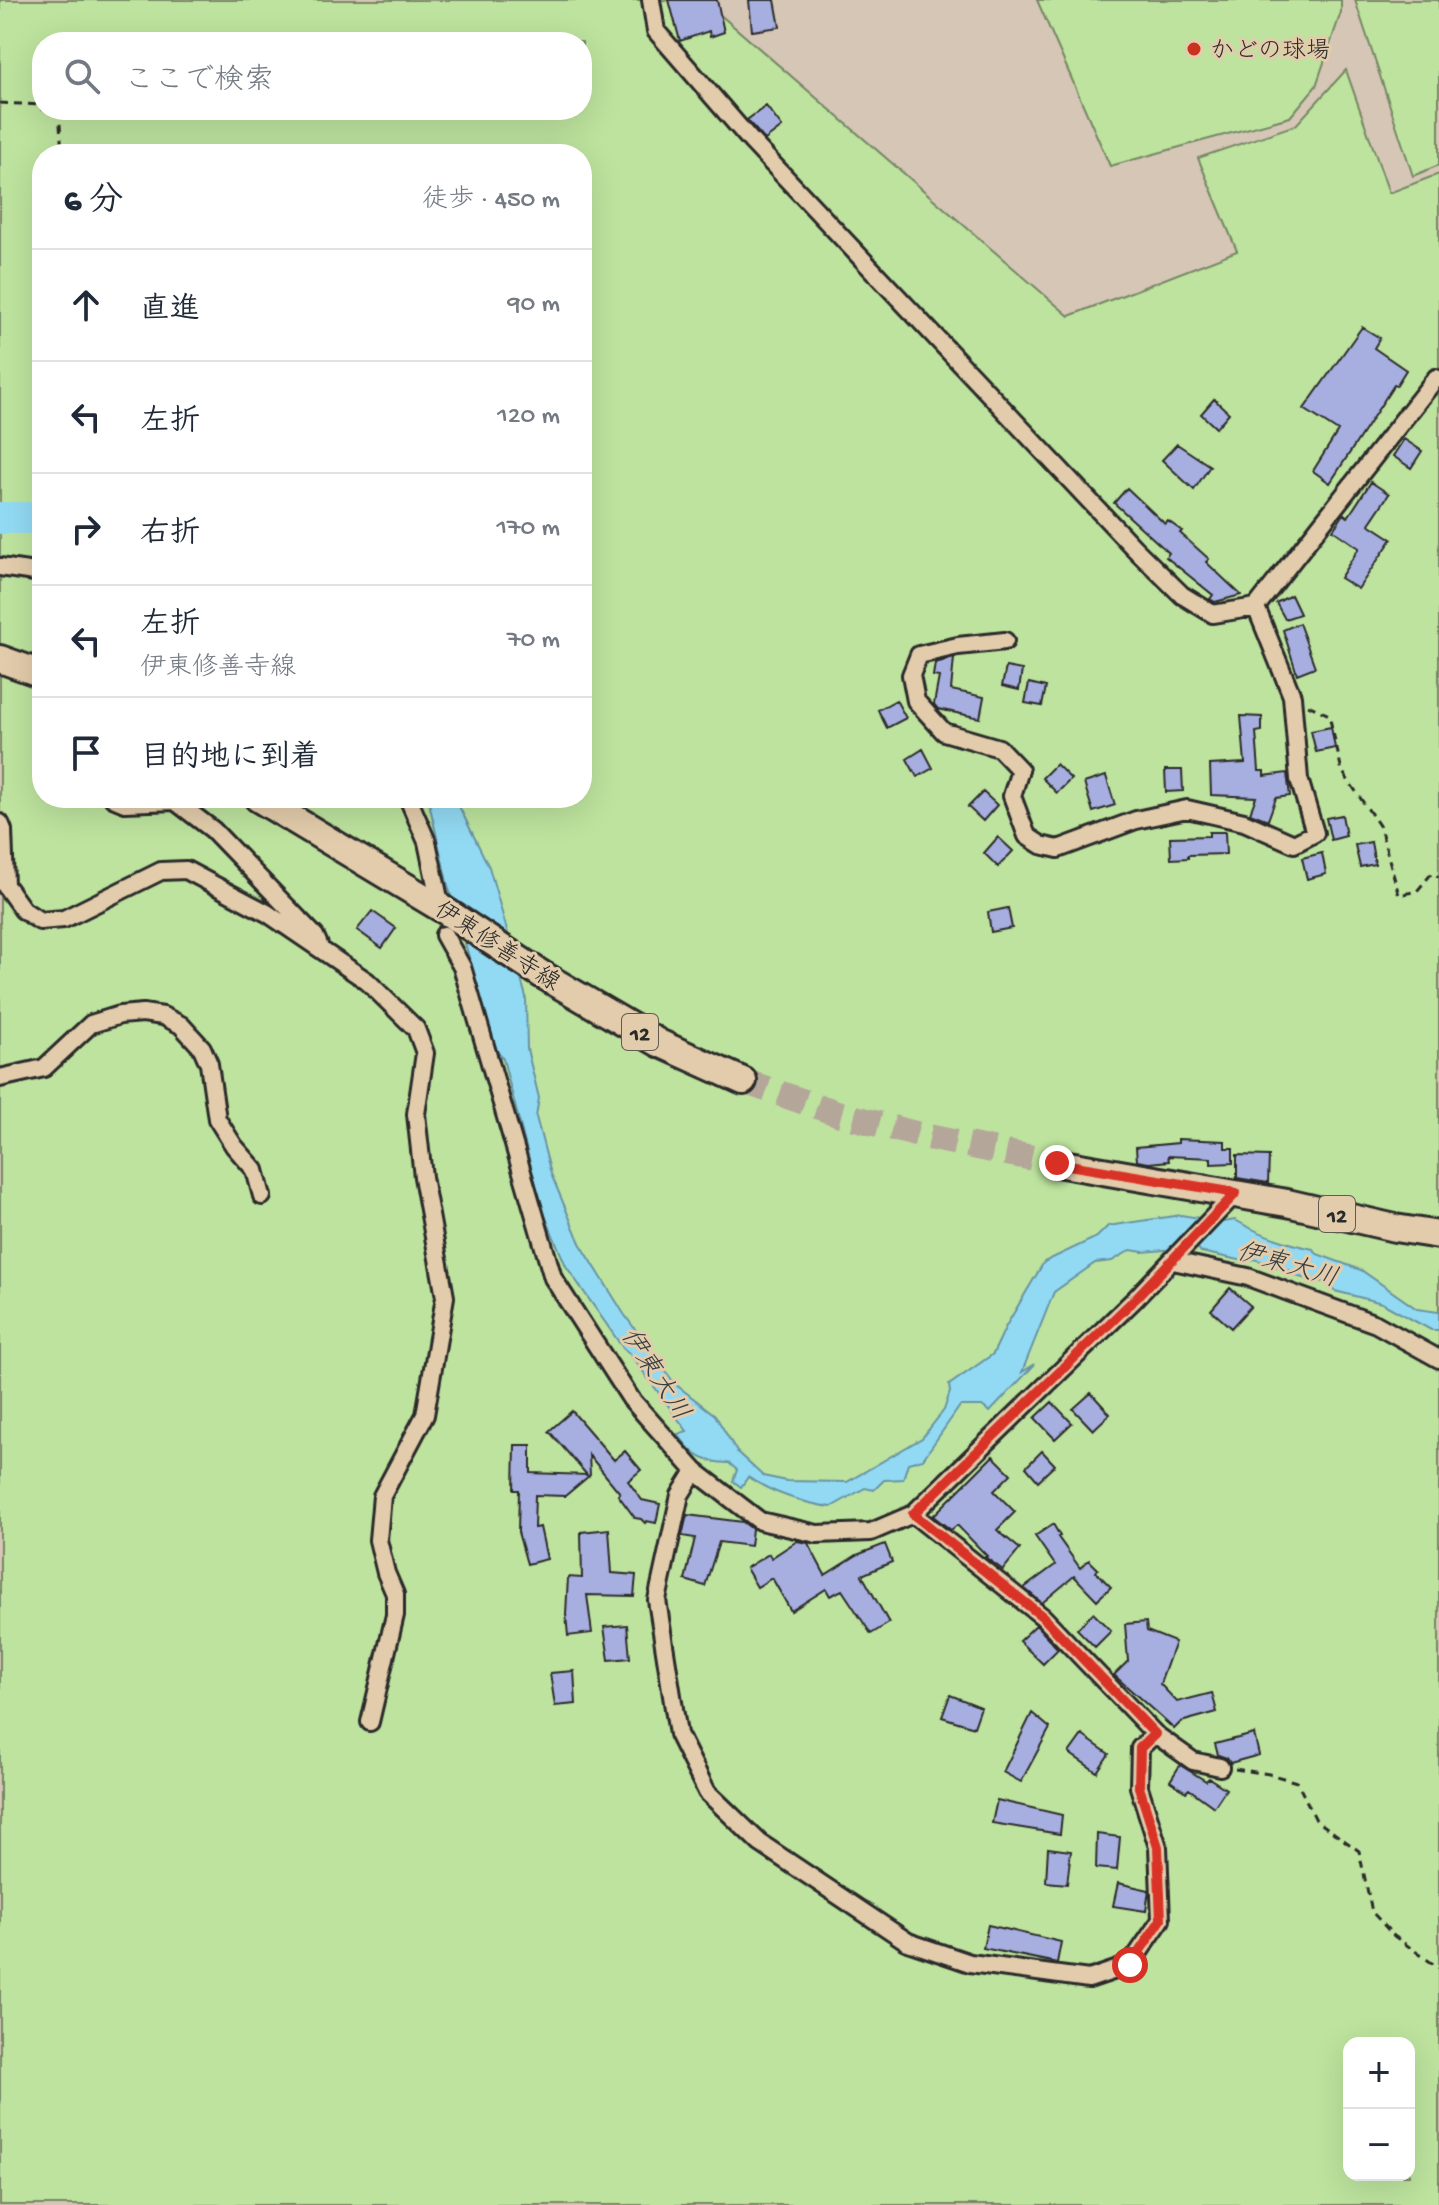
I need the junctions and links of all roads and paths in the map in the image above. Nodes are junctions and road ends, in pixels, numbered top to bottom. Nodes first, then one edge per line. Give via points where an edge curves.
1 (651, 0) edge
2 (0, 103) edge
3 (32, 105) edge
4 (60, 120) edge
5 (61, 144) edge
6 (1436, 378) dead end
7 (0, 567) edge
8 (32, 572) edge
9 (1256, 607) junction
10 (1005, 641) dead end
11 (0, 659) edge
12 (32, 670) edge
13 (1292, 696) junction
14 (184, 808) edge
15 (275, 808) edge
16 (412, 808) edge
17 (0, 823) edge
18 (1439, 877) edge
19 (441, 908) junction
20 (454, 929) junction
21 (322, 953) junction
22 (0, 1078) edge
23 (743, 1081) tunnel mouth
24 (1057, 1163) tunnel mouth
25 (1236, 1193) junction
26 (262, 1196) dead end
27 (1439, 1235) edge
28 (1173, 1261) junction
29 (1439, 1359) edge
30 (695, 1471) junction
31 (913, 1514) junction
32 (370, 1722) dead end
33 (1155, 1734) junction
34 (1220, 1767) joint
35 (1439, 1968) edge

1 - 9 street via 656,31 752,142 1134,548 1182,595 1213,614
2 - 3 path
4 - 5 path
6 - 9 street
7 - 8 street
9 - 13 street
10 - 13 street via 919,655 911,675 916,701 944,732 999,748 1020,770 1012,796 1027,836 1058,849 1136,820 1187,809 1244,822 1294,844 1315,833 1299,779
11 - 12 main road
13 - 18 path via 1329,715 1342,771 1380,827 1399,895 1417,891 1432,873
14 - 21 street via 213,830 315,936
15 - 19 main road, 伊東修善寺線 / 12
16 - 19 street via 427,842
17 - 21 street via 5,885 23,910 40,921 64,919 161,871 186,870 267,913
19 - 20 main road, 伊東修善寺線 / 12
20 - 23 main road, 伊東修善寺線 / 12 via 659,1043
20 - 30 street via 553,1278 631,1399
21 - 32 street via 367,981 416,1029 425,1053 416,1114 445,1297 425,1415 382,1496 378,1540 395,1594 395,1615
22 - 26 street via 44,1068 91,1024 120,1015 163,1016 181,1025 202,1048 217,1119 255,1170
24 - 25 main road, 12
25 - 27 main road, 12
25 - 28 street
28 - 29 street via 1248,1277 1376,1324
28 - 31 street
30 - 31 street via 760,1521 817,1534 871,1532
30 - 33 street via 680,1495 657,1600 678,1734 707,1792 760,1843 908,1942 970,1963 1089,1979 1130,1965 1161,1920 1158,1847 1139,1787 1140,1748
31 - 33 street via 1043,1617
33 - 34 street via 1193,1761
34 - 35 path via 1297,1782 1316,1820 1359,1851 1372,1912 1394,1936

